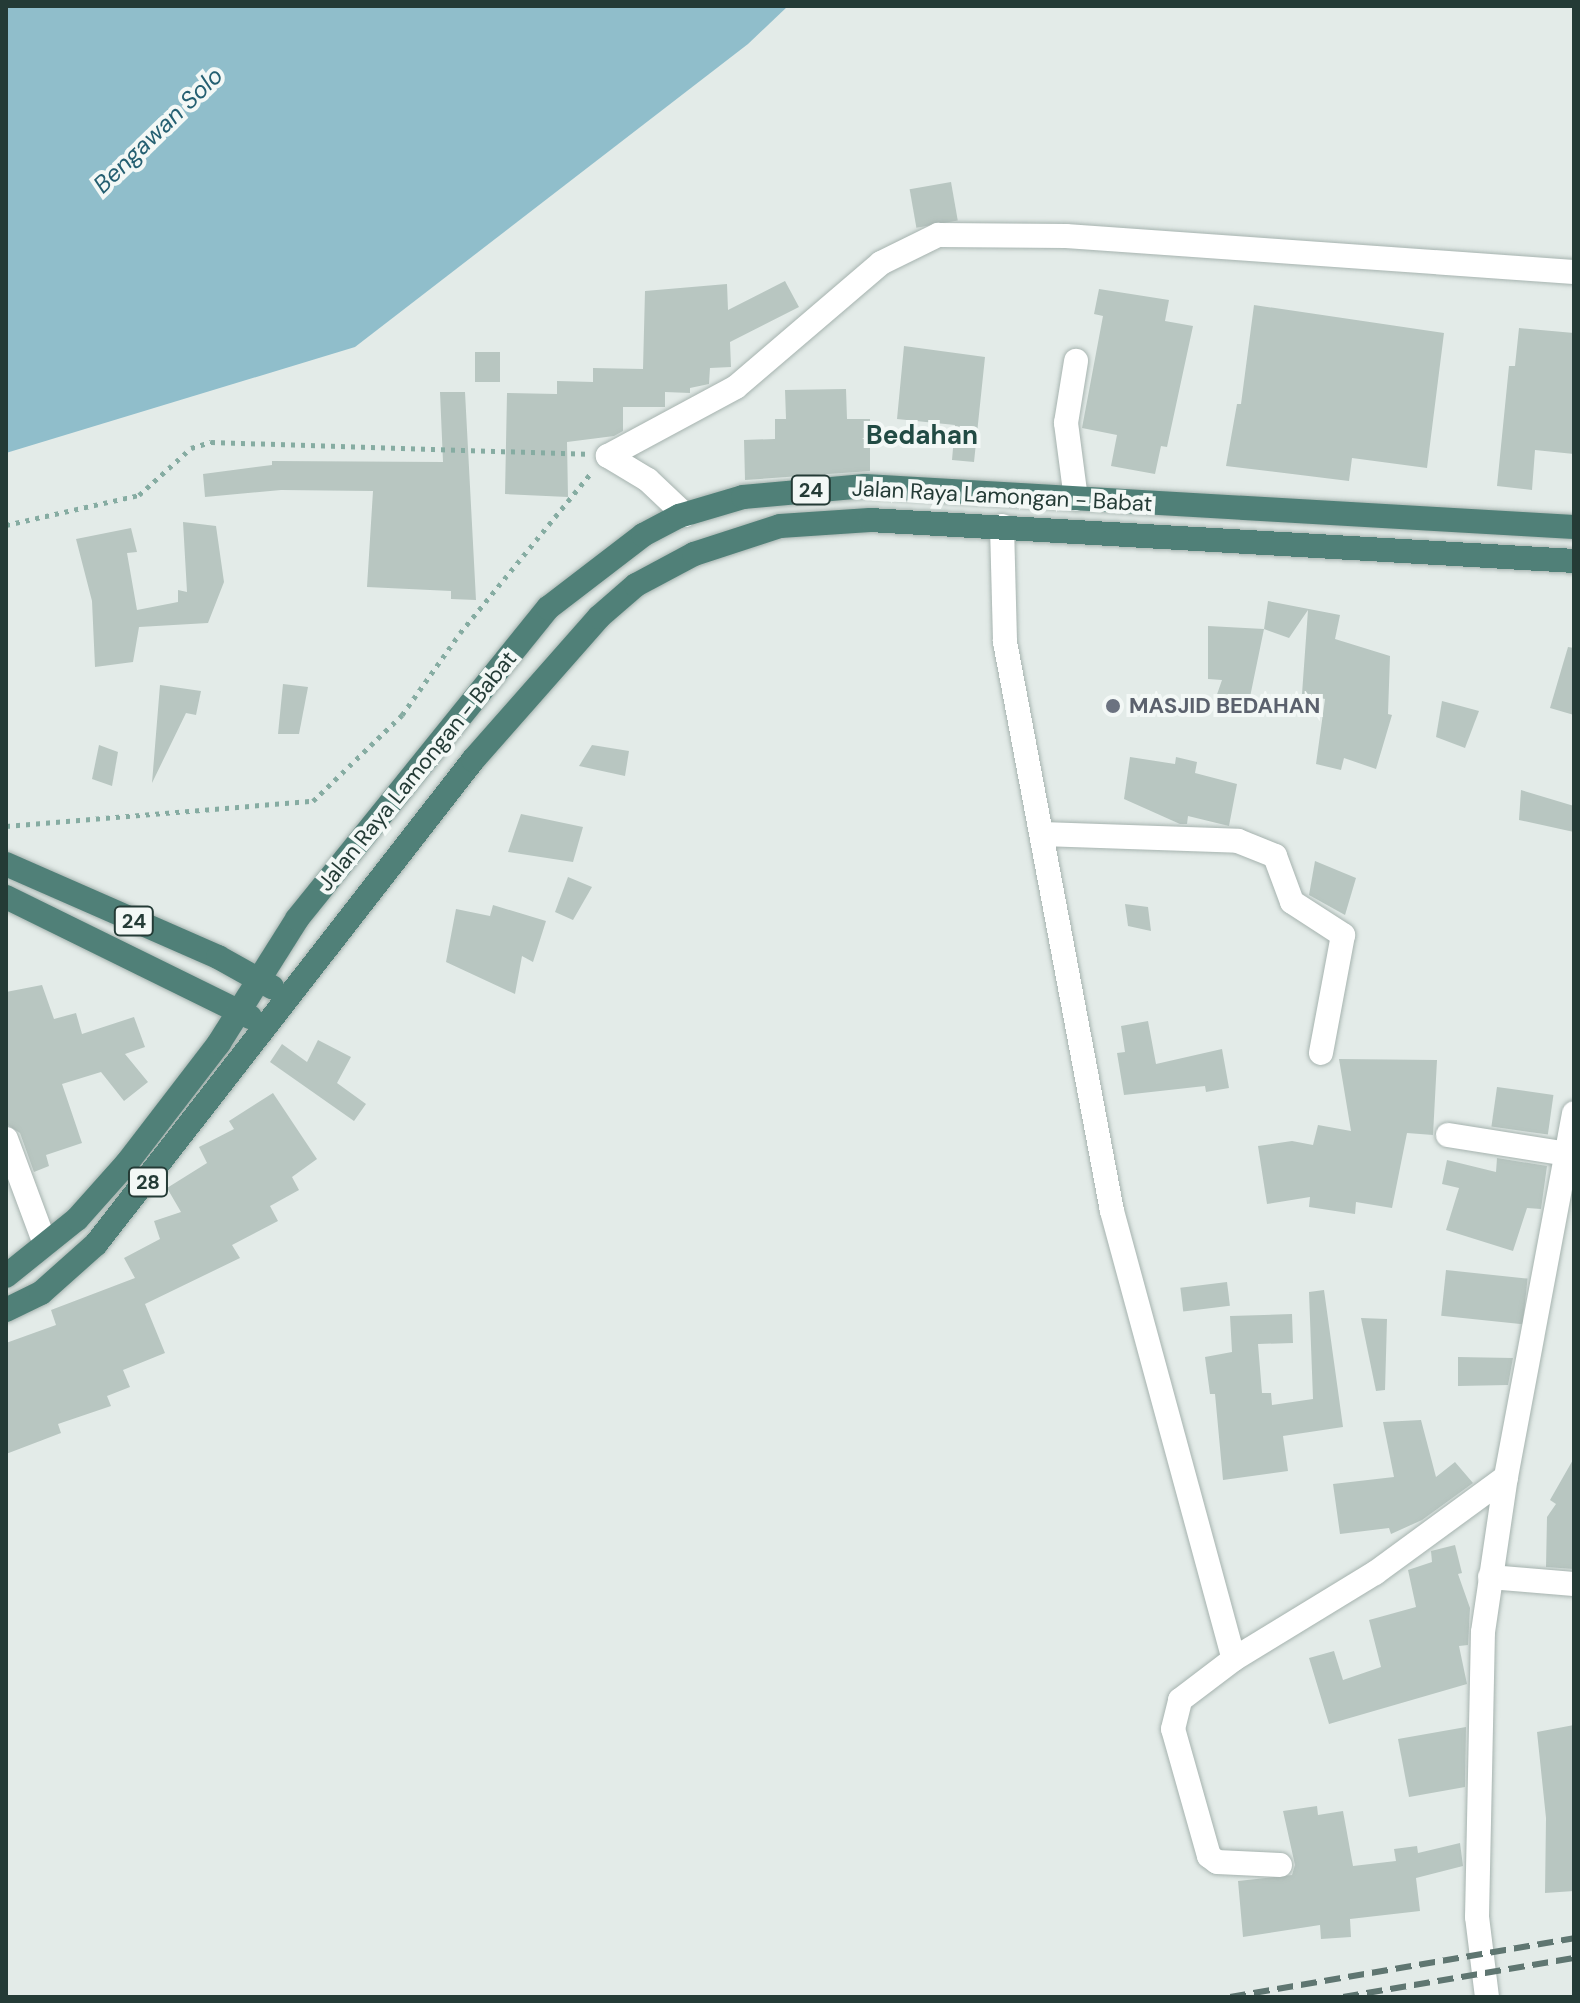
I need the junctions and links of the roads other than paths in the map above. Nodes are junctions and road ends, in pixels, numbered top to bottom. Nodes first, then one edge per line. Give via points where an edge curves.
1 (1574, 272) edge
2 (1076, 361) dead end
3 (1076, 499) junction
4 (685, 515) junction
5 (1002, 526) junction
6 (1574, 527) edge
7 (1574, 561) edge
8 (1042, 834) junction
9 (6, 864) edge
10 (6, 897) edge
11 (261, 979) junction
12 (286, 998) junction
13 (239, 1009) junction
14 (264, 1028) junction
15 (1321, 1053) dead end
16 (1574, 1113) edge
17 (1448, 1135) dead end
18 (6, 1139) edge
19 (1568, 1154) junction
20 (45, 1244) junction
21 (6, 1276) edge
22 (6, 1310) edge
23 (1506, 1477) junction
24 (1490, 1577) junction
25 (1574, 1584) edge
26 (1234, 1659) junction
27 (1280, 1865) dead end
28 (1487, 1997) edge

1 - 4 street via 1066,236 938,235 881,263 736,387 608,456 648,480
2 - 3 street via 1066,423
3 - 4 highway, Jalan Raya Lamongan - Babat / 24 via 865,486 743,497
3 - 6 highway, Jalan Raya Lamongan - Babat / 24
4 - 11 highway, Jalan Raya Lamongan - Babat / 24 via 643,535 548,608 297,919
5 - 7 highway, Jalan Raya Lamongan - Babat / 24
5 - 8 street via 1005,642
5 - 12 highway, Jalan Raya Lamongan - Babat / 24 via 870,520 780,526 694,554 636,585 599,617 473,760
8 - 15 street via 1238,841 1275,856 1292,902 1343,935
8 - 26 street via 1112,1211
9 - 11 highway, 24
10 - 13 highway, 24
11 - 12 highway
11 - 13 highway, 28
12 - 14 highway, 24
13 - 14 highway, 24
13 - 20 highway, 28 via 127,1163 77,1219
14 - 22 highway, 28 via 96,1244 41,1293
16 - 19 street
17 - 19 street
18 - 20 street
19 - 23 street
20 - 21 highway, 28
23 - 24 street
23 - 26 street via 1375,1573
24 - 25 street
24 - 28 street via 1483,1632 1477,1821 1477,1917
26 - 27 street via 1180,1700 1173,1729 1211,1859

